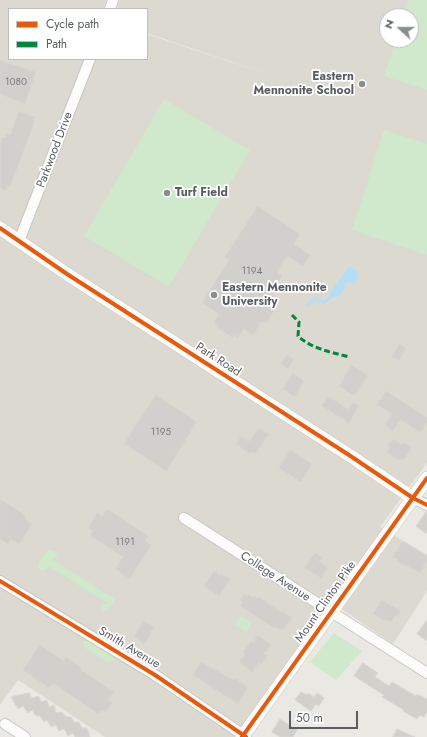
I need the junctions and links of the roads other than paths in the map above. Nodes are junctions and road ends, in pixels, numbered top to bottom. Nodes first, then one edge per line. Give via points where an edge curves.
1 (90, 60) edge
2 (0, 228) edge
3 (19, 241) junction
4 (427, 478) edge
5 (413, 498) junction
6 (427, 505) edge
7 (184, 518) dead end
8 (0, 581) edge
9 (331, 613) junction
10 (427, 673) edge
11 (5, 724) dead end
12 (243, 736) edge
13 (25, 737) edge

1 - 3 street, Parkwood Drive
2 - 3 street, Park Road
3 - 5 street, Park Road
4 - 5 street, Mount Clinton Pike
5 - 6 street, Park Road
5 - 9 street, Mount Clinton Pike
7 - 9 street, College Avenue
8 - 12 street, Smith Avenue via 155,675
9 - 10 street, College Avenue
9 - 12 street, Mount Clinton Pike
11 - 13 street

